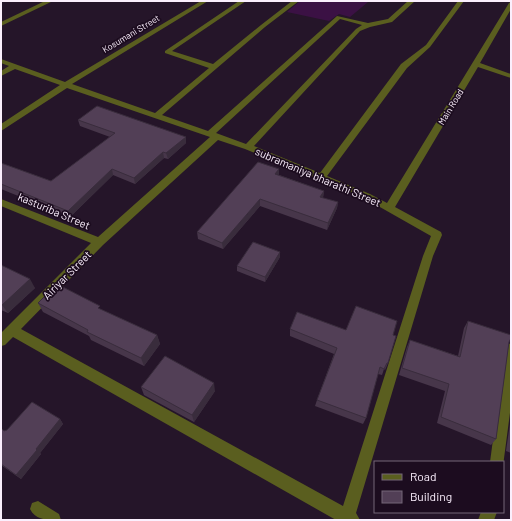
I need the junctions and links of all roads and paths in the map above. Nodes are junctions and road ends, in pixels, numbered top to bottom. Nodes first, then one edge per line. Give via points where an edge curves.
1 (50, 1) edge
2 (205, 1) edge
3 (243, 1) edge
4 (296, 1) edge
5 (412, 1) edge
6 (461, 1) edge
7 (511, 4) edge
8 (1, 24) edge
9 (368, 25) junction
10 (1, 62) edge
11 (476, 64) junction
12 (14, 66) junction
13 (214, 67) junction
14 (1, 74) edge
15 (511, 76) edge
16 (67, 84) junction
17 (156, 116) junction
18 (1, 128) edge
19 (213, 135) junction
20 (248, 147) junction
21 (322, 177) junction
22 (1, 202) edge
23 (389, 208) junction
24 (99, 242) junction
25 (12, 330) junction
26 (1, 341) edge
27 (511, 349) edge
28 (497, 461) edge
29 (38, 510) dead end
30 (349, 518) edge
31 (53, 520) edge

1 - 8 street
2 - 16 street, Kosumani Street
3 - 13 street via 168,52
4 - 13 street
5 - 9 street via 390,21
6 - 21 street via 428,46 404,66
7 - 11 street, Main Road
9 - 19 street, Airiyar Street via 339,17
9 - 20 street via 358,30
10 - 12 street, subramaniya bharathi Street
11 - 15 street
11 - 23 street, Main Road
12 - 14 street
12 - 16 street, subramaniya bharathi Street
13 - 17 street
16 - 17 street, subramaniya bharathi Street
16 - 18 street, Kosumani Street
17 - 19 street, subramaniya bharathi Street
19 - 20 street, subramaniya bharathi Street
19 - 24 street, Airiyar Street
20 - 21 street, subramaniya bharathi Street
21 - 23 street, subramaniya bharathi Street
22 - 24 street, kasturiba Street
23 - 30 street, subramaniya bharathi Street via 436,235
24 - 25 street, Airiyar Street
25 - 26 street, Airiyar Street
25 - 30 street
27 - 28 street
29 - 31 street

